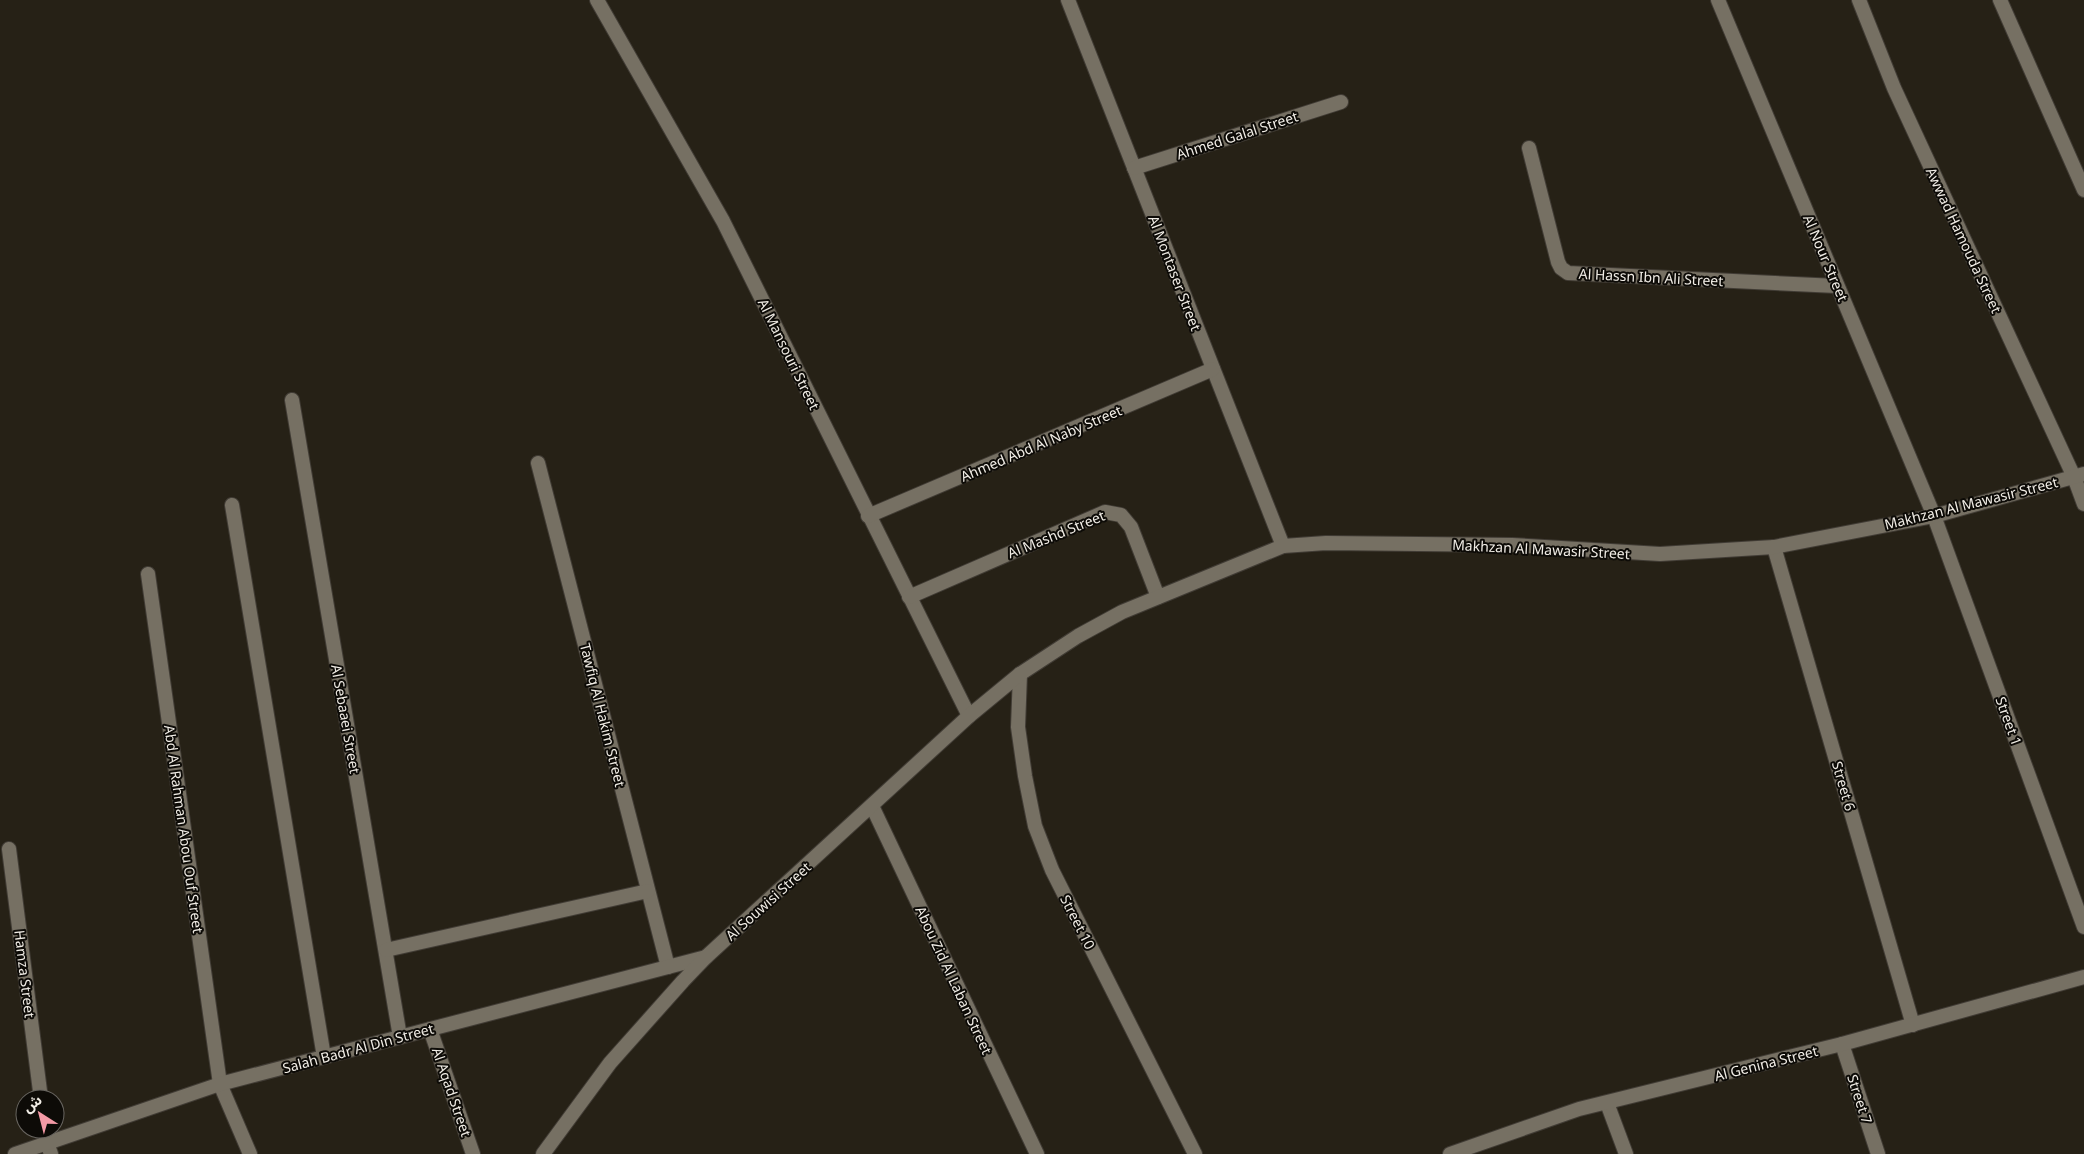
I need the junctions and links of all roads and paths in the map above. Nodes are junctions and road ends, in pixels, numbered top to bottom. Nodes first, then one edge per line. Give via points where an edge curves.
1 (597, 0) edge
2 (1068, 0) edge
3 (1718, 0) edge
4 (1859, 0) edge
5 (2000, 0) edge
6 (1341, 102) dead end
7 (1528, 148) dead end
8 (1134, 168) junction
9 (2084, 190) edge
10 (1837, 286) junction
11 (1213, 369) junction
12 (292, 400) dead end
13 (538, 463) dead end
14 (2079, 476) edge
15 (2084, 504) edge
16 (232, 505) dead end
17 (868, 516) junction
18 (1934, 516) junction
19 (1283, 546) junction
20 (1774, 547) junction
21 (148, 574) dead end
22 (908, 597) junction
23 (1158, 598) junction
24 (1020, 674) junction
25 (969, 716) junction
26 (872, 806) junction
27 (8, 849) dead end
28 (648, 891) junction
29 (2084, 927) edge
30 (386, 950) junction
31 (706, 957) junction
32 (668, 967) junction
33 (2084, 977) edge
34 (1913, 1025) junction
35 (430, 1029) junction
36 (400, 1037) junction
37 (1842, 1044) junction
38 (324, 1057) junction
39 (220, 1084) junction
40 (40, 1089) edge
41 (1606, 1103) junction
42 (48, 1142) edge
43 (1466, 1151) edge
44 (15, 1154) edge
45 (250, 1154) edge
46 (473, 1154) edge
47 (543, 1154) edge
48 (1037, 1154) edge
49 (1195, 1154) edge
50 (1450, 1154) edge
51 (1626, 1154) edge
52 (1878, 1154) edge

1 - 17 street, Al Mansouri Street via 723,221
2 - 8 street, Al Montaser Street
3 - 10 street, Al Nour Street
4 - 14 street, Awwad Hamouda Street via 1894,88
5 - 9 street
6 - 8 street, Ahmed Galal Street
7 - 10 street, Al Hassn Ibn Ali Street via 1558,262 1568,273
8 - 11 street, Al Montaser Street
10 - 18 street, Al Nour Street
11 - 17 street, Ahmed Abd Al Naby Street
11 - 19 street, Al Montaser Street
12 - 30 street, Al Sebaaei Street
13 - 28 street, Tawfiq Al Hakim Street
14 - 15 street, Awwad Hamouda Street
14 - 18 street, Makhzan Al Mawasir Street
16 - 38 street
17 - 22 street, Al Mansouri Street
18 - 20 street, Makhzan Al Mawasir Street
18 - 29 street, Street 1
19 - 20 street, Makhzan Al Mawasir Street via 1326,543 1512,545 1660,554
19 - 23 street, Makhzan Al Mawasir Street
20 - 34 street, Street 6
21 - 39 street, Abd Al Rahman Abou Ouf Street
22 - 23 street, Al Mashd Street via 1106,512 1114,512 1127,520
22 - 25 street, Al Mansouri Street
23 - 24 street, Makhzan Al Mawasir Street via 1122,612 1078,636
24 - 25 street, Al Souwisi Street
24 - 49 street, Street 10 via 1018,727 1035,826 1052,870
25 - 26 street, Al Souwisi Street
26 - 31 street, Al Souwisi Street
26 - 48 street, Abou Zid Al Laban Street
27 - 40 street, Hamza Street
28 - 30 street
28 - 32 street, Tawfiq Al Hakim Street
30 - 36 street, Al Sebaaei Street
31 - 32 street, Salah Badr Al Din Street
31 - 47 street, Al Souwisi Street via 610,1063
32 - 35 street, Salah Badr Al Din Street
33 - 34 street, Al Genina Street
34 - 37 street, Al Genina Street
35 - 36 street, Salah Badr Al Din Street
35 - 46 street, Al Aqad Street
36 - 38 street, Salah Badr Al Din Street
37 - 41 street, Al Genina Street
37 - 52 street, Street 7
38 - 39 street, Salah Badr Al Din Street
39 - 42 street, Salah Badr Al Din Street
39 - 45 street, Abd Al Rahman Abou Ouf Street
41 - 43 street, Al Genina Street via 1570,1111
41 - 51 street
42 - 44 street, Salah Badr Al Din Street
43 - 50 street, Al Genina Street

